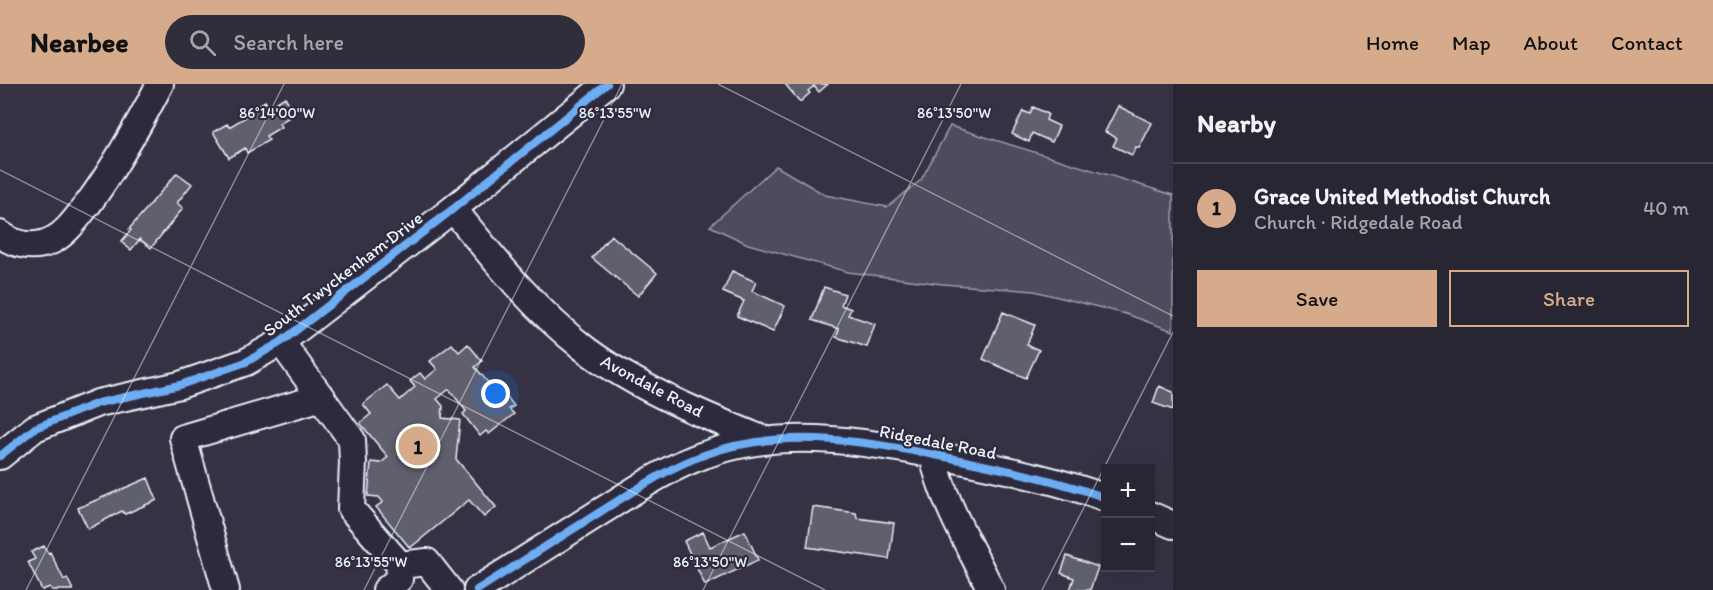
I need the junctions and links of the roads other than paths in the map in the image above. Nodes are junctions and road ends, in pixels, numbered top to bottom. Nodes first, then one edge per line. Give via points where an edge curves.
1 (160, 84) edge
2 (607, 84) edge
3 (453, 209) junction
4 (0, 234) edge
5 (281, 342) junction
6 (322, 398) junction
7 (765, 441) junction
8 (933, 455) junction
9 (0, 456) edge
10 (1101, 496) edge
11 (1155, 517) edge
12 (1173, 525) edge
13 (400, 565) junction
14 (514, 580) edge
15 (226, 590) edge
16 (386, 590) edge
17 (449, 590) edge
18 (477, 590) edge
19 (992, 590) edge

1 - 4 street via 127,147 69,229 52,240 31,246
2 - 3 street, South Twyckenham Drive
3 - 5 street, South Twyckenham Drive
3 - 7 street, Avondale Road via 513,282 585,349 626,376
5 - 6 street
5 - 9 street, South Twyckenham Drive via 246,362 180,385 98,403 35,428
6 - 13 street via 352,440 351,508
6 - 15 street via 183,438
7 - 8 street, Ridgedale Road via 826,440
7 - 14 street, Ridgedale Road via 703,455 654,478
8 - 10 street, Ridgedale Road via 1044,479
8 - 19 street via 956,519
11 - 12 street
13 - 16 street via 399,579
13 - 17 street via 427,562
14 - 18 street, Ridgedale Road

